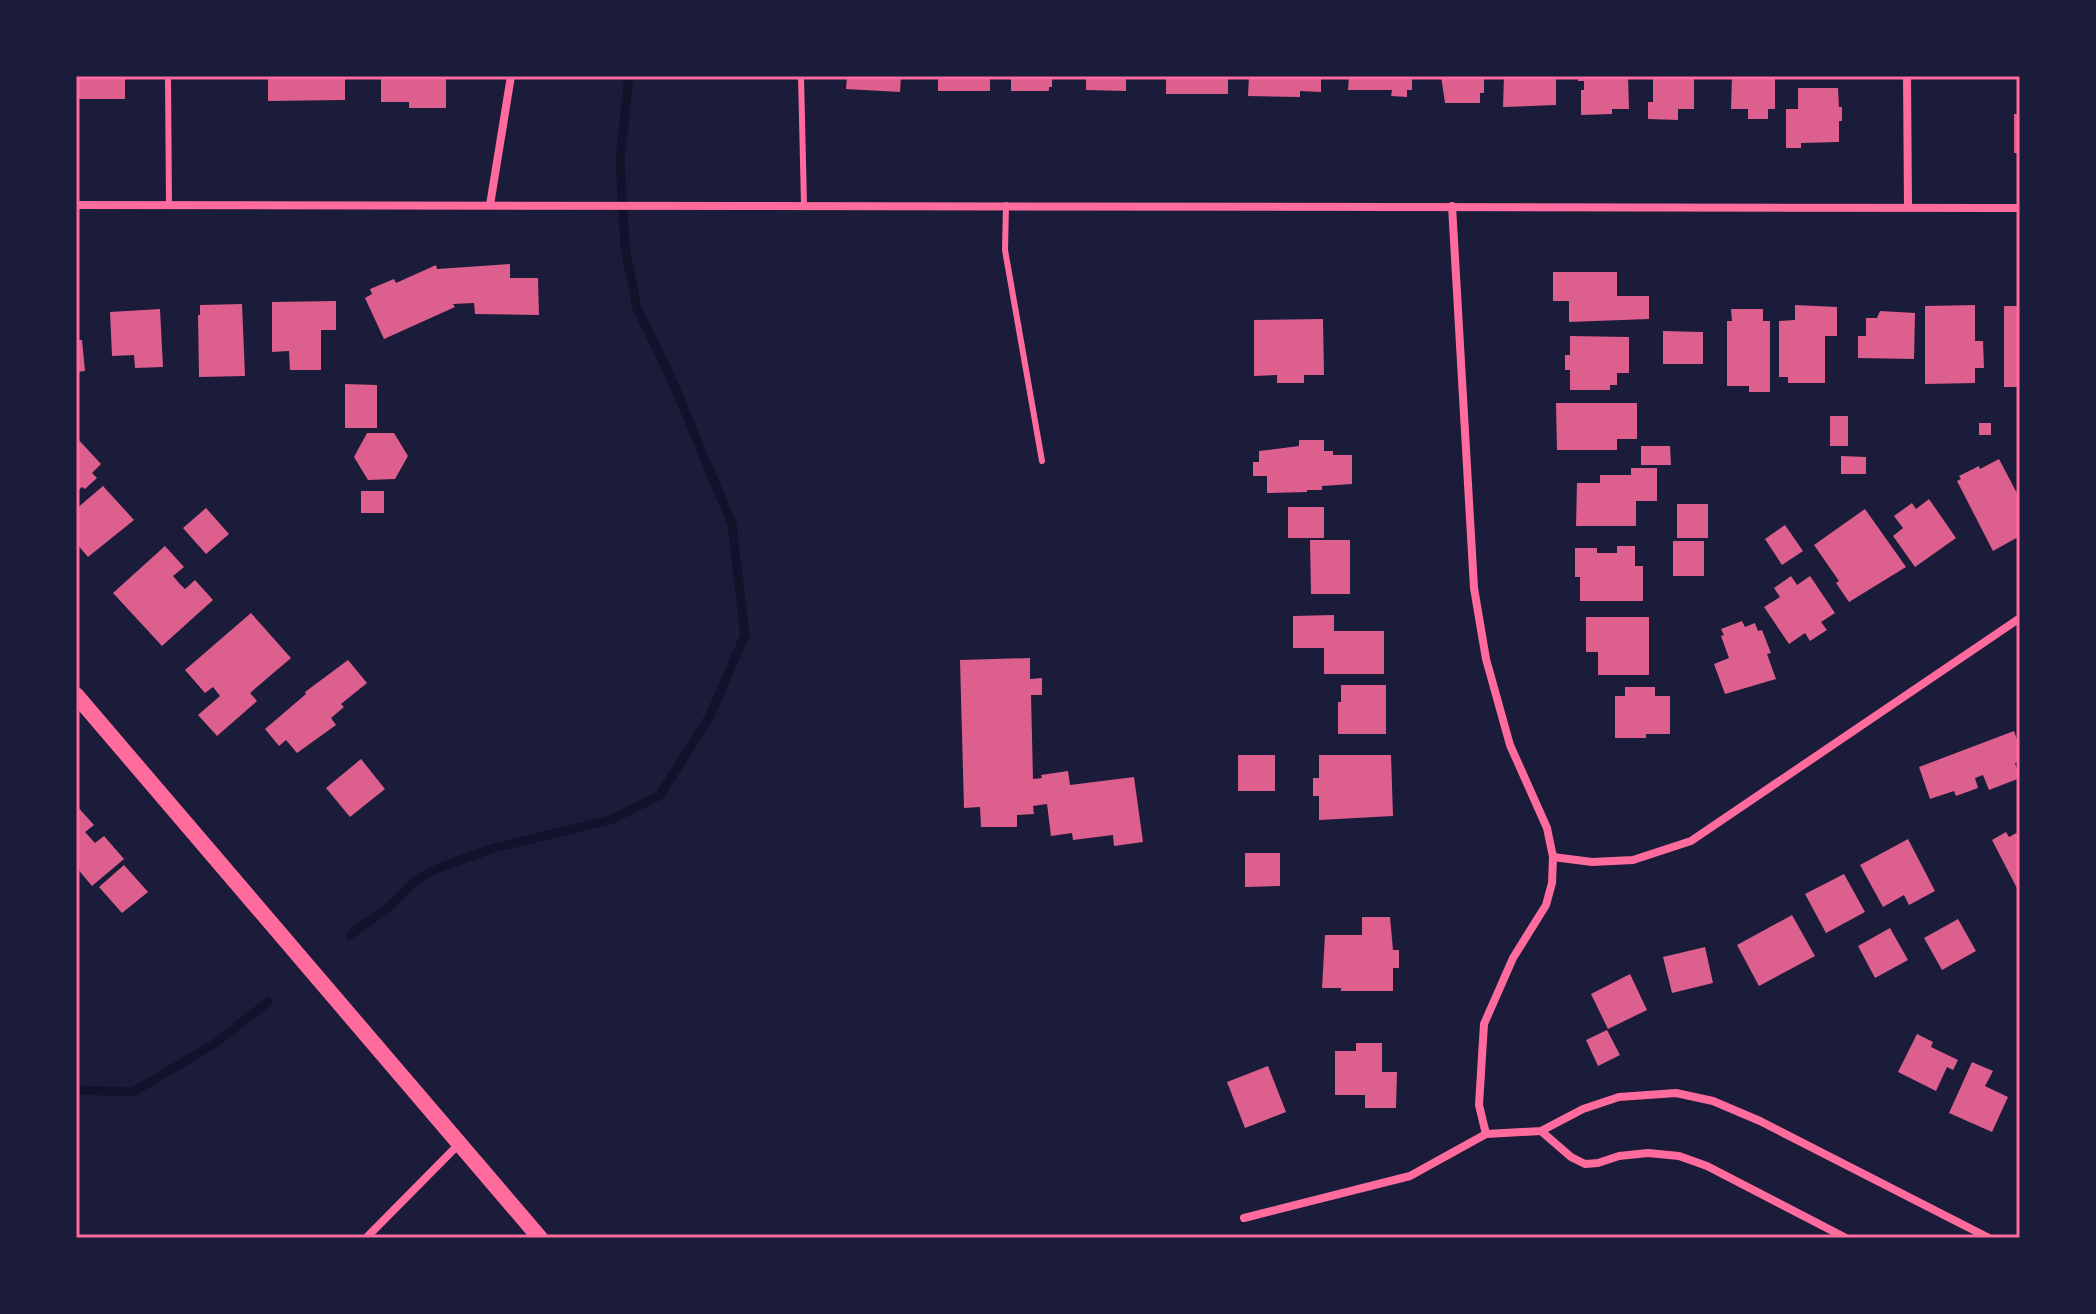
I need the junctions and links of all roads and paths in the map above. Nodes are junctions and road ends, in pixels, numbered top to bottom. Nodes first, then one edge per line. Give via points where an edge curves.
1 (168, 76) edge
2 (511, 76) edge
3 (801, 76) edge
4 (1907, 76) edge
5 (76, 205) edge
6 (169, 205) junction
7 (490, 205) junction
8 (804, 205) junction
9 (1006, 205) junction
10 (1452, 206) junction
11 (1908, 207) junction
12 (2020, 208) edge
13 (1042, 461) dead end
14 (2020, 619) edge
15 (79, 704) edge
16 (1553, 857) junction
17 (1541, 1131) junction
18 (1486, 1134) junction
19 (460, 1143) junction
20 (1244, 1218) dead end
21 (366, 1238) edge
22 (540, 1238) edge
23 (1846, 1238) edge
24 (1989, 1238) edge

1 - 6 lane
2 - 7 street
3 - 8 lane
4 - 11 street
5 - 6 street
6 - 7 street
7 - 8 street
8 - 9 street
9 - 10 street
9 - 13 lane via 1005,250
10 - 11 street
10 - 16 street via 1474,588 1486,659 1510,745 1547,828
11 - 12 street
14 - 16 street via 1691,841 1633,860
15 - 19 main road
16 - 18 street via 1546,905 1513,958 1484,1024 1479,1105
17 - 18 street
17 - 23 street via 1585,1164 1648,1153 1679,1156
17 - 24 street via 1619,1097 1676,1093 1713,1101
18 - 20 street via 1410,1176
19 - 21 street
19 - 22 main road

